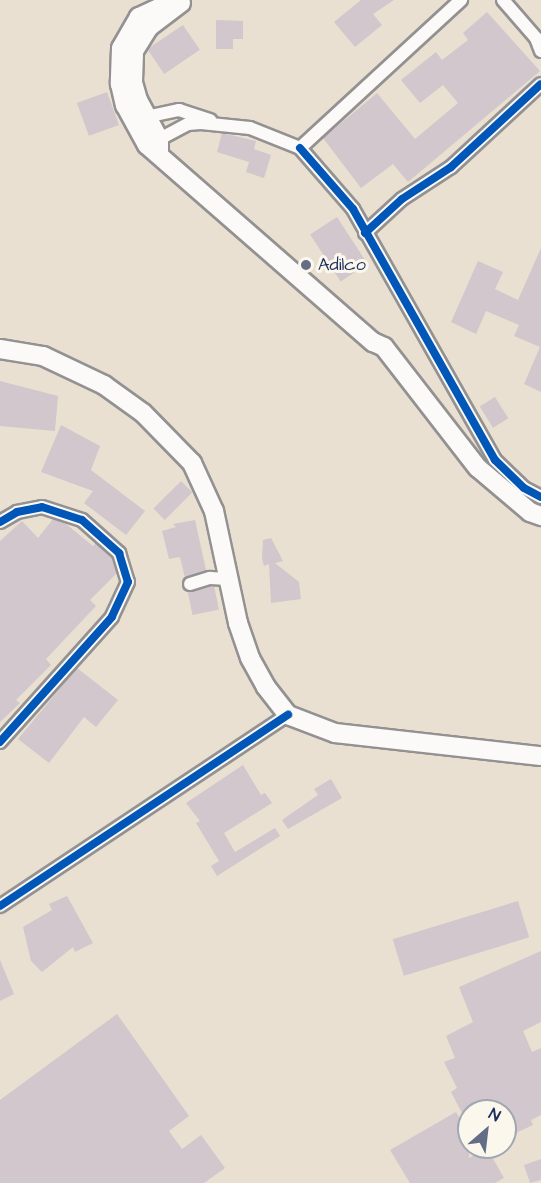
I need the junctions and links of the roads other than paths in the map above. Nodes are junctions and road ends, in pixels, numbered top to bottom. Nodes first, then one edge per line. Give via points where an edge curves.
1 (176, 0) edge
2 (184, 0) edge
3 (461, 0) edge
4 (503, 0) edge
5 (541, 51) edge
6 (541, 84) edge
7 (140, 119) junction
8 (220, 124) junction
9 (155, 145) junction
10 (300, 148) junction
11 (365, 232) junction
12 (0, 349) edge
13 (541, 497) edge
14 (534, 519) edge
15 (0, 522) edge
16 (228, 579) junction
17 (190, 584) dead end
18 (288, 716) junction
19 (0, 742) edge
20 (541, 756) edge
21 (0, 906) edge

1 - 7 main road via 139,17 121,48 120,84
2 - 7 main road via 149,27 134,51 133,82
3 - 10 street
4 - 5 street via 536,38
6 - 11 street via 451,167 402,199
7 - 8 street via 179,110
7 - 9 main road
8 - 9 street via 188,124
8 - 10 street via 250,128
9 - 14 main road via 373,342 376,352 473,477
10 - 11 street via 337,187
11 - 13 street via 495,460 524,488
12 - 16 main road via 43,356 104,385 142,413 192,463 214,511
15 - 19 street via 17,512 42,507 82,520 119,553 128,582 112,617
16 - 17 street via 210,578
16 - 18 main road via 250,658
18 - 20 main road via 335,733
18 - 21 street

